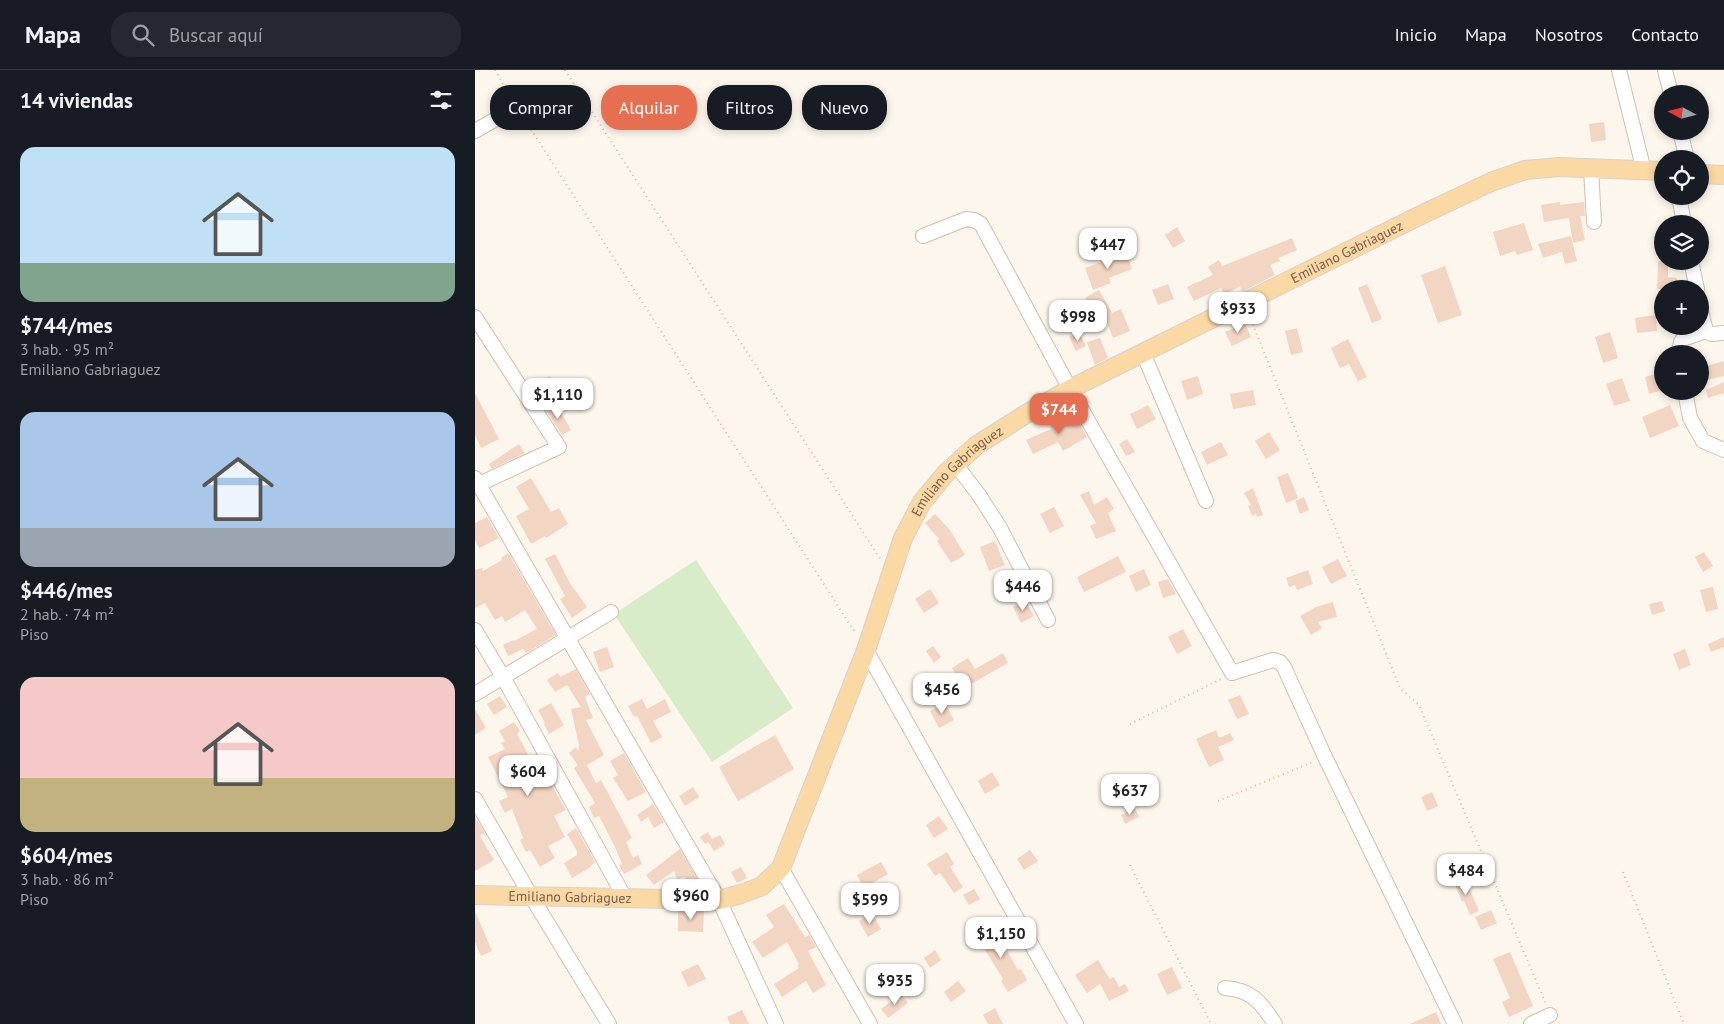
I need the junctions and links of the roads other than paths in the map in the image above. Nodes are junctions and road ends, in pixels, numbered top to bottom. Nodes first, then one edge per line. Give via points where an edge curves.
1 (1619, 70) edge
2 (1665, 70) edge
3 (1669, 85) edge
4 (490, 122) edge
5 (475, 131) edge
6 (1591, 169) junction
7 (1644, 171) junction
8 (1654, 171) edge
9 (1709, 174) edge
10 (1724, 175) edge
11 (1594, 222) dead end
12 (923, 236) dead end
13 (475, 318) edge
14 (1709, 333) edge
15 (1724, 333) edge
16 (1694, 335) edge
17 (1680, 345) edge
18 (1143, 352) junction
19 (1070, 388) junction
20 (1687, 400) edge
21 (1724, 450) edge
22 (955, 465) junction
23 (476, 482) edge
24 (1206, 501) dead end
25 (611, 612) dead end
26 (1048, 620) dead end
27 (475, 630) edge
28 (567, 638) junction
29 (866, 650) junction
30 (503, 677) junction
31 (475, 694) edge
32 (475, 799) edge
33 (781, 868) junction
34 (475, 895) edge
35 (531, 896) junction
36 (625, 898) junction
37 (719, 900) junction
38 (1225, 988) dead end
39 (1550, 1014) road end
40 (609, 1024) edge
41 (776, 1024) edge
42 (870, 1024) edge
43 (1076, 1024) edge
44 (1275, 1024) edge
45 (1455, 1024) edge
46 (1531, 1024) edge

1 - 7 street
2 - 3 street
4 - 5 street
6 - 7 main road, Emiliano Gabriaguez
6 - 11 street
6 - 18 main road, Emiliano Gabriaguez via 1525,170 1491,182
7 - 8 main road, Emiliano Gabriaguez
9 - 10 main road
12 - 19 street via 966,219 981,224
13 - 23 street via 559,447
14 - 15 street
16 - 17 street via 1683,339
18 - 19 main road, Emiliano Gabriaguez
18 - 24 street
19 - 22 main road, Emiliano Gabriaguez via 977,445
19 - 45 street via 1232,673 1273,660 1284,667
20 - 21 street via 1690,418 1703,441
22 - 26 street via 1000,528
22 - 29 main road, Emiliano Gabriaguez via 922,502 903,538
23 - 28 street
25 - 28 street
27 - 30 street
28 - 30 street
28 - 37 street
29 - 33 main road, Emiliano Gabriaguez
29 - 43 street
30 - 31 street
30 - 36 street
32 - 35 street
33 - 37 main road, Emiliano Gabriaguez via 762,886
33 - 42 street
34 - 35 main road, Emiliano Gabriaguez
35 - 36 main road, Emiliano Gabriaguez
35 - 40 street
36 - 37 main road, Emiliano Gabriaguez
37 - 41 street
38 - 44 street via 1250,994
39 - 46 street

